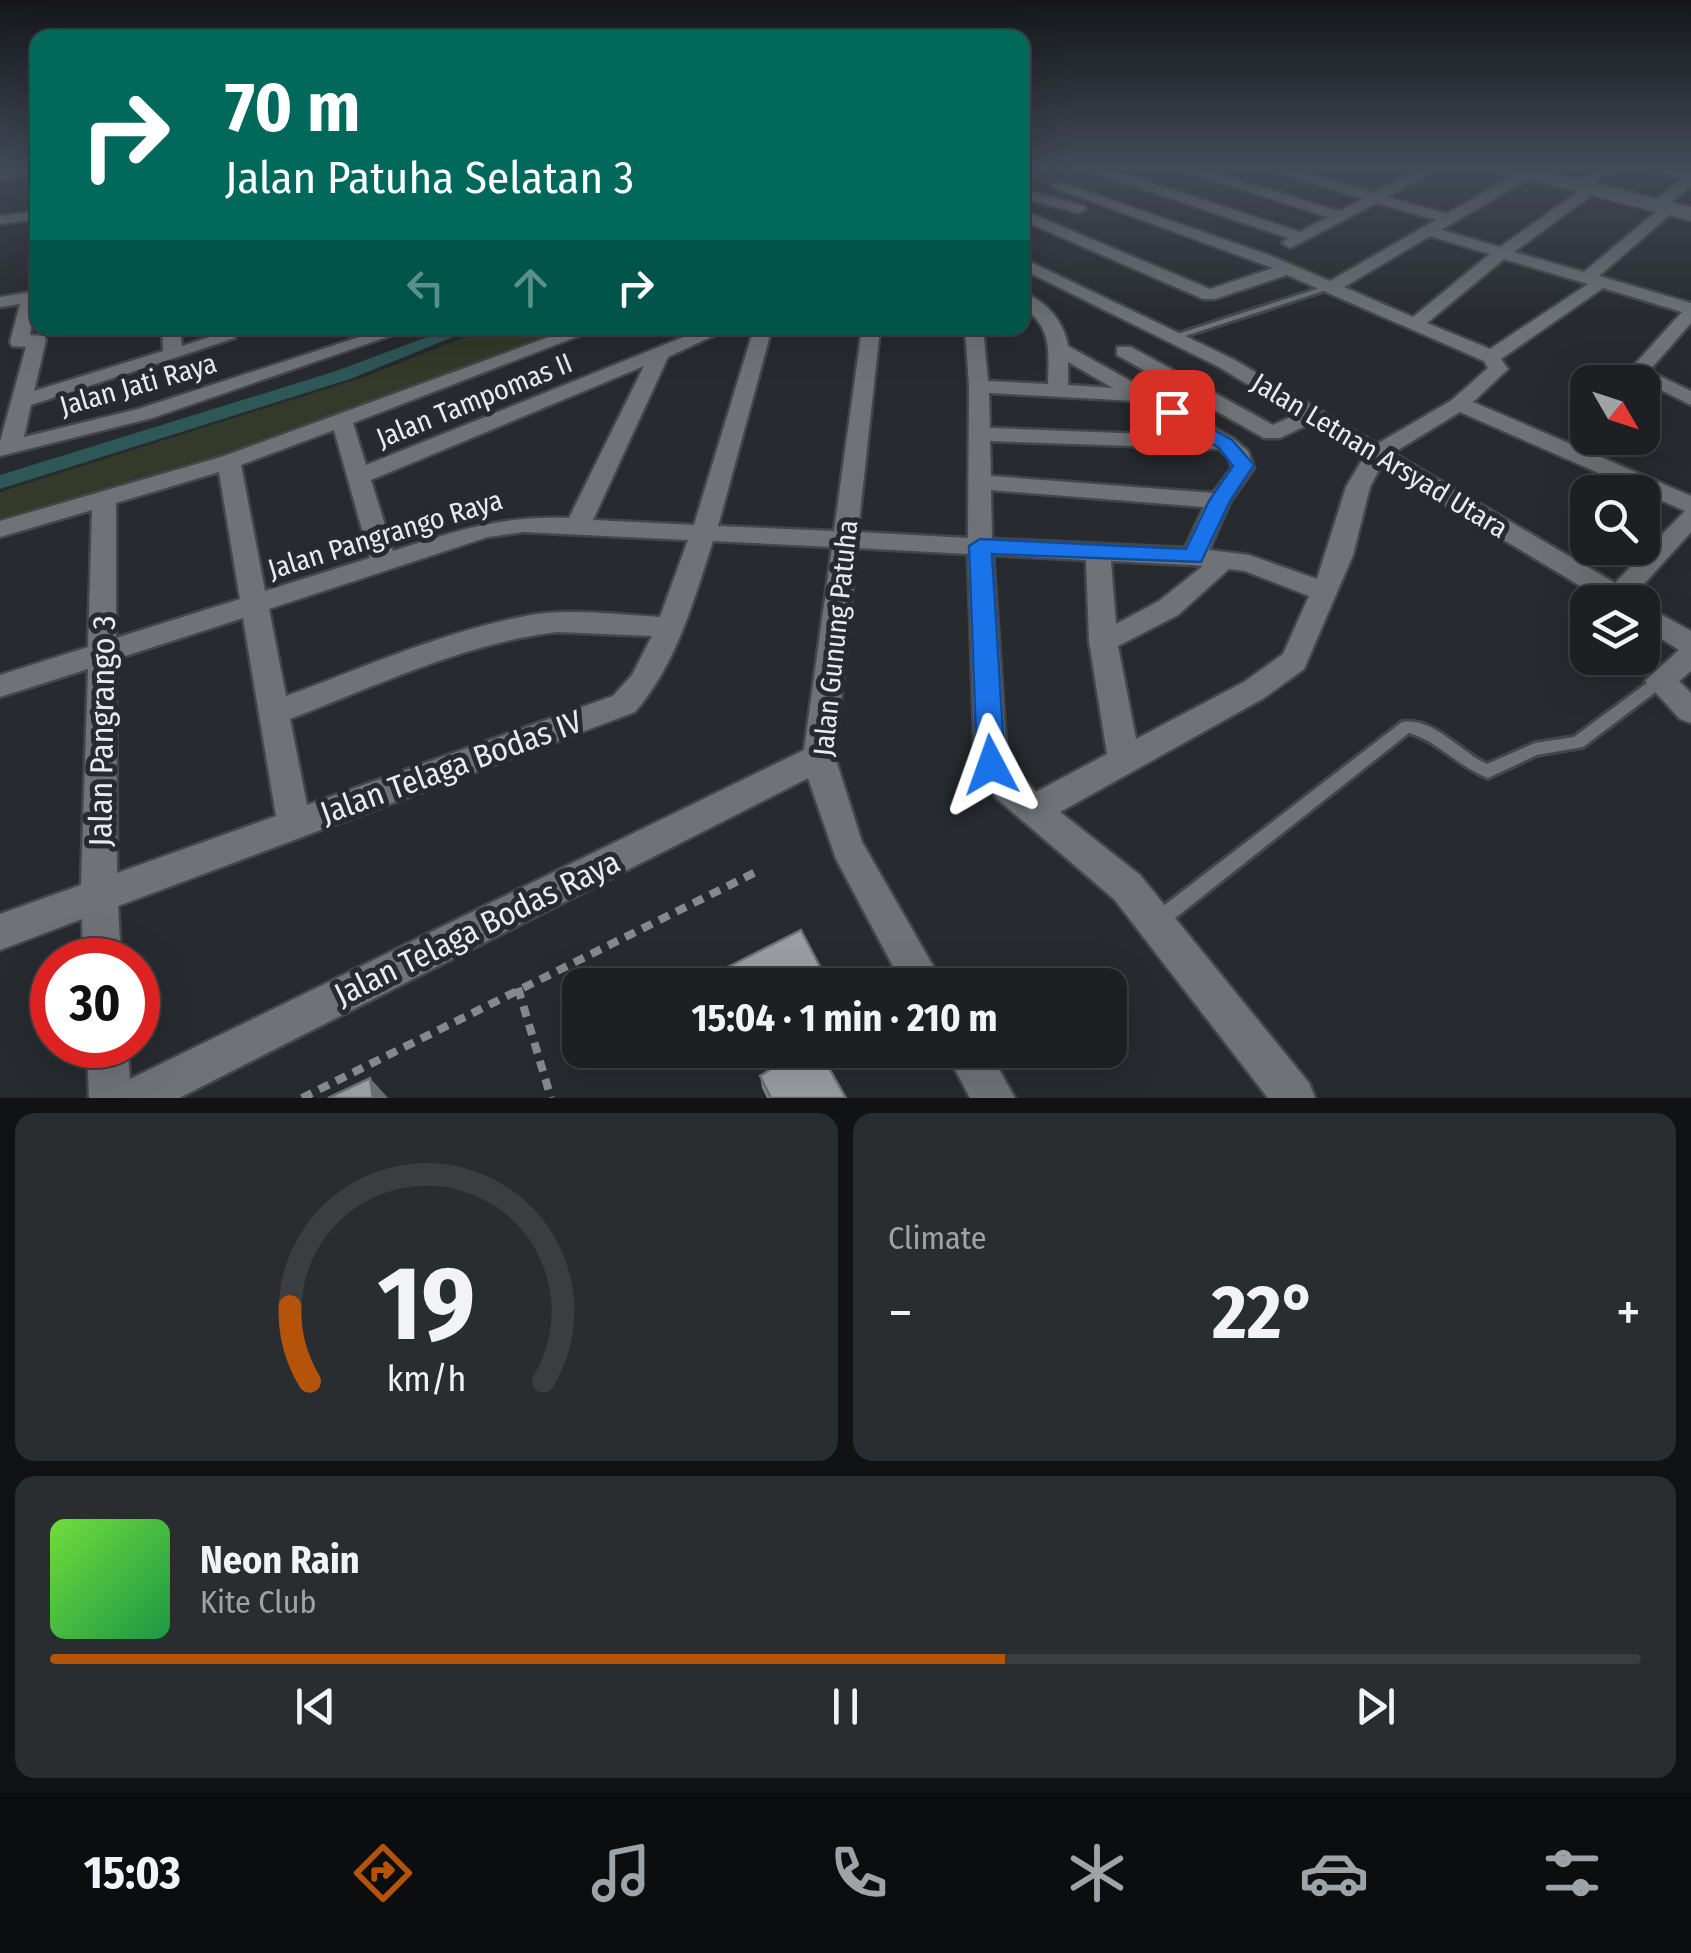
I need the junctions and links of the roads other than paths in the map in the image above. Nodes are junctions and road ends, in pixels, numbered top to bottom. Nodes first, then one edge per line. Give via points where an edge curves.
1 (1034, 219) edge
2 (1111, 219) edge
3 (1153, 219) edge
4 (1249, 219) edge
5 (1335, 219) edge
6 (1448, 219) edge
7 (1546, 219) edge
8 (1652, 219) edge
9 (1428, 231) junction
10 (1167, 234) dead end
11 (1301, 237) junction
12 (1502, 254) junction
13 (1264, 258) junction
14 (1030, 267) edge
15 (1288, 268) junction
16 (1593, 281) junction
17 (1332, 288) junction
18 (30, 297) edge
19 (0, 302) edge
20 (1030, 303) edge
21 (30, 309) edge
22 (1691, 311) edge
23 (1414, 325) junction
24 (172, 335) edge
25 (383, 335) edge
26 (572, 335) edge
27 (704, 335) edge
28 (761, 335) edge
29 (870, 335) edge
30 (975, 335) edge
31 (1176, 336) junction
32 (226, 338) dead end
33 (1059, 349) junction
34 (1124, 351) dead end
35 (660, 353) junction
36 (173, 355) junction
37 (1491, 356) junction
38 (1645, 365) edge
39 (980, 386) junction
40 (1660, 387) edge
41 (1058, 390) junction
42 (1145, 396) junction
43 (1691, 399) edge
44 (1459, 404) junction
45 (13, 415) edge
46 (1314, 415) junction
47 (342, 422) junction
48 (980, 434) junction
49 (1226, 444) junction
50 (5, 448) edge
51 (1376, 453) junction
52 (229, 462) junction
53 (358, 477) junction
54 (981, 482) junction
55 (104, 501) junction
56 (1220, 501) junction
57 (1691, 505) edge
58 (1691, 517) edge
59 (577, 526) junction
60 (0, 529) edge
61 (700, 533) junction
62 (846, 538) junction
63 (980, 546) junction
64 (1098, 553) junction
65 (1193, 557) junction
66 (1224, 560) junction
67 (384, 563) junction
68 (1597, 585) edge
69 (1634, 585) edge
70 (1323, 591) junction
71 (254, 605) junction
72 (1660, 624) edge
73 (672, 627) junction
74 (1102, 641) junction
75 (1691, 644) edge
76 (104, 653) junction
77 (1691, 655) edge
78 (1660, 681) junction
79 (0, 686) edge
80 (1691, 712) edge
81 (272, 714) junction
82 (819, 758) junction
83 (1124, 761) junction
84 (1033, 810) junction
85 (294, 825) junction
86 (99, 894) junction
87 (1157, 922) junction
88 (0, 932) edge
89 (101, 938) edge
90 (915, 968) edge
91 (108, 1068) edge
92 (976, 1068) edge
93 (110, 1098) edge
94 (135, 1098) edge
95 (994, 1098) edge
96 (1294, 1098) edge

1 - 15 street via 1210,294
2 - 10 street
3 - 13 street
4 - 11 street
5 - 11 street
6 - 9 street
7 - 12 street
8 - 16 street
9 - 12 street
9 - 17 street
11 - 13 street
12 - 16 street
12 - 23 street
13 - 15 street
14 - 31 street, Jalan Letnan Arsyad Utara
15 - 17 street
16 - 22 street
16 - 37 street
17 - 23 street
17 - 31 lane
18 - 19 street
20 - 33 street via 1053,320
21 - 45 street via 20,342 38,340
22 - 38 street
23 - 37 street
24 - 36 street
25 - 50 street, Jalan Jati Raya via 145,414
26 - 47 street
27 - 35 street, Jalan Tampomas II
28 - 61 street, Jalan Telaga Bodas IV
29 - 62 street, Jalan Gunung Patuha
30 - 39 street
31 - 46 street, Jalan Letnan Arsyad Utara
32 - 36 street
33 - 41 street
33 - 42 street
34 - 46 street via 1272,433
35 - 53 street, Jalan Tampomas II
35 - 59 street
36 - 45 street
37 - 44 street via 1496,372
39 - 41 street
39 - 48 street
40 - 43 street
41 - 42 street
42 - 49 street
44 - 51 street
44 - 57 street
45 - 50 street
46 - 51 street, Jalan Letnan Arsyad Utara
47 - 52 street
47 - 53 street
48 - 49 street
48 - 54 street
49 - 56 street via 1244,465
51 - 68 street, Jalan Letnan Arsyad Utara
51 - 70 street
52 - 55 street
52 - 71 street
53 - 67 street
54 - 56 street
54 - 63 street
55 - 60 street
55 - 76 street, Jalan Pangrango 3
56 - 65 street
58 - 69 street
59 - 61 street, Jalan Pangrango Raya
59 - 67 street, Jalan Pangrango Raya via 485,530
61 - 62 street, Jalan Pangrango Raya
61 - 73 street, Jalan Telaga Bodas IV
62 - 63 street, Jalan Pangrango Raya
62 - 82 street, Jalan Gunung Patuha
63 - 64 street, Jalan Pangrango Raya
63 - 84 street via 990,760 1000,780
64 - 65 street, Jalan Pangrango Raya
64 - 74 street
65 - 66 street, Jalan Pangrango Raya
66 - 70 street, Jalan Pangrango Raya via 1265,567
66 - 74 street via 1193,594
67 - 71 street, Jalan Pangrango Raya
70 - 83 street via 1294,661 1277,677
71 - 76 street, Jalan Pangrango Raya
71 - 81 street
72 - 75 street
73 - 81 street via 522,626
73 - 85 street, Jalan Telaga Bodas IV via 643,686 624,704
74 - 83 street
76 - 79 street, Jalan Pangrango Raya
76 - 86 street, Jalan Pangrango 3
77 - 78 street
78 - 80 street
78 - 87 lane via 1578,743 1535,750 1488,771 1407,726
81 - 85 street
82 - 90 street, Jalan Gunung Patuha via 844,846
82 - 94 street, Jalan Telaga Bodas Raya
83 - 84 street
84 - 87 street via 1127,887
85 - 86 street, Jalan Telaga Bodas IV
86 - 88 street, Jalan Telaga Bodas IV
86 - 89 street, Jalan Pangrango 3
87 - 96 street
91 - 93 street
92 - 95 street

